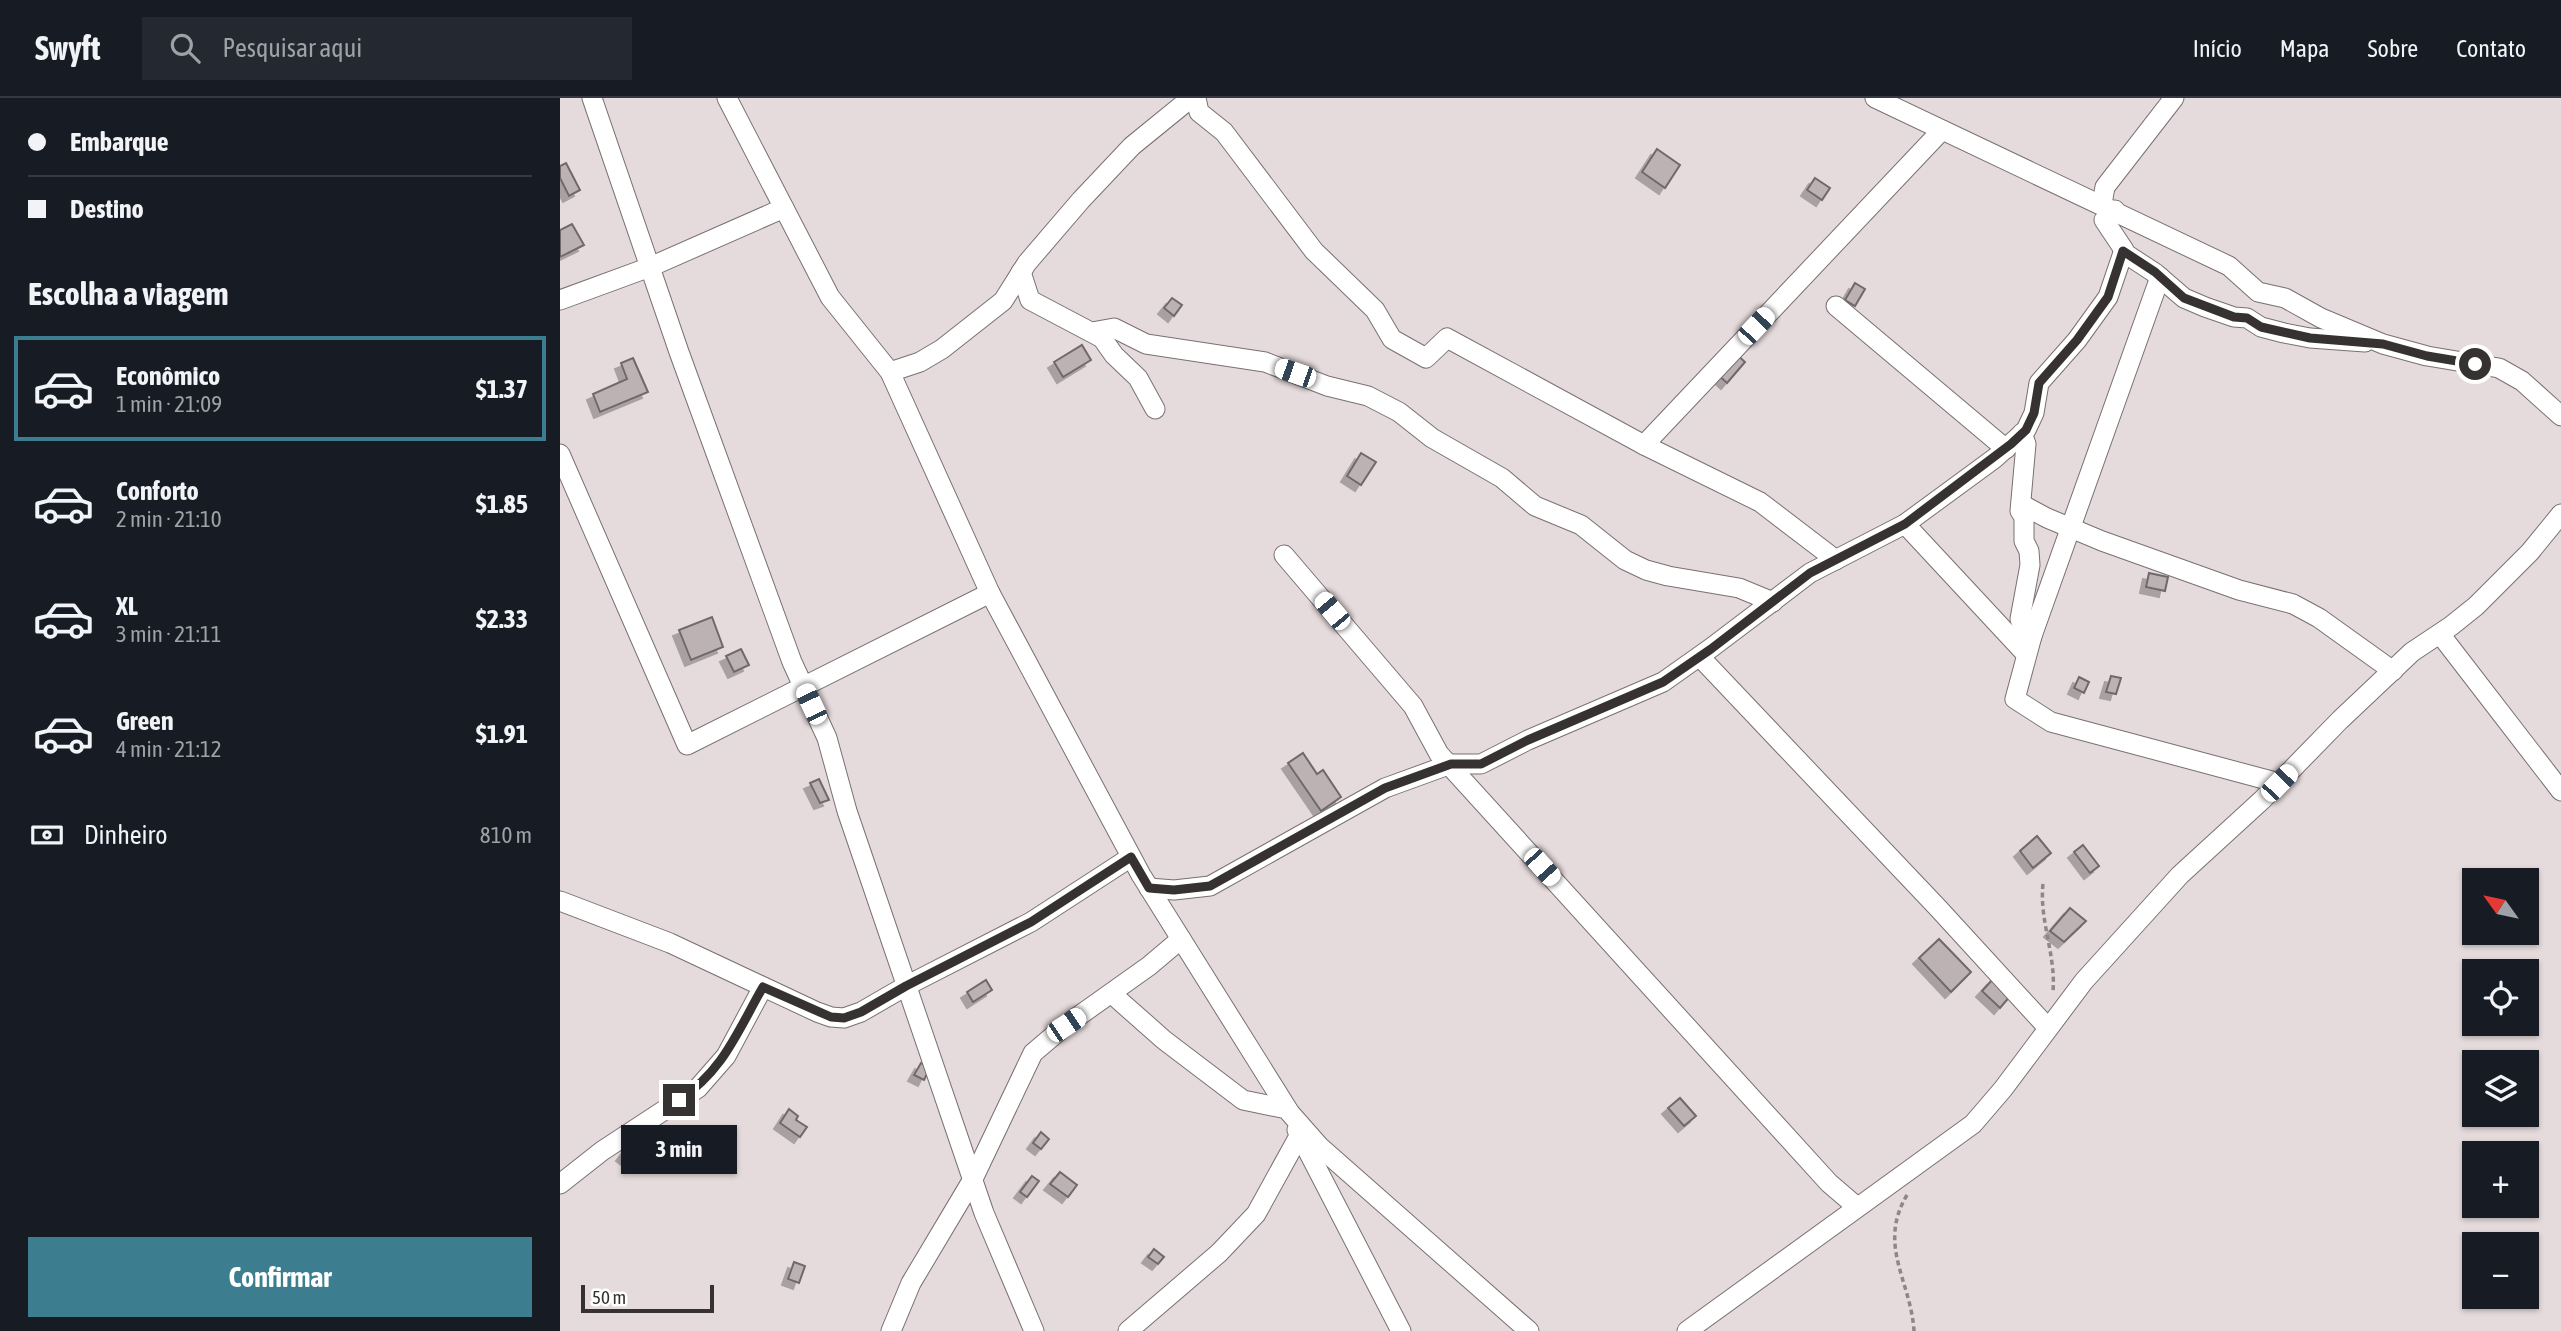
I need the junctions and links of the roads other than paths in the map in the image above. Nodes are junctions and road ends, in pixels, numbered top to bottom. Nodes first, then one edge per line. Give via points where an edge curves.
1 (592, 98) edge
2 (727, 98) edge
3 (1193, 98) edge
4 (1875, 98) edge
5 (2174, 98) edge
6 (1942, 130) junction
7 (2108, 207) junction
8 (784, 208) junction
9 (2123, 251) junction
10 (650, 267) junction
11 (1021, 272) junction
12 (2160, 277) junction
13 (560, 300) edge
14 (1836, 306) dead end
15 (1092, 332) junction
16 (2383, 344) junction
17 (890, 372) junction
18 (1155, 409) dead end
19 (2561, 416) edge
20 (2022, 433) junction
21 (1644, 444) junction
22 (2006, 449) junction
23 (560, 454) edge
24 (2021, 504) junction
25 (2561, 514) edge
26 (1905, 524) junction
27 (2070, 528) junction
28 (1284, 555) dead end
29 (1836, 561) junction
30 (990, 593) junction
31 (1773, 602) junction
32 (2440, 634) junction
33 (2029, 645) junction
34 (1700, 657) junction
35 (2393, 671) junction
36 (803, 687) junction
37 (1451, 764) junction
38 (2279, 783) junction
39 (2561, 791) edge
40 (1131, 857) junction
41 (1149, 888) junction
42 (560, 901) edge
43 (1181, 939) junction
44 (906, 986) junction
45 (763, 987) junction
46 (1112, 994) junction
47 (2048, 1028) junction
48 (1294, 1122) junction
49 (973, 1178) junction
50 (560, 1184) edge
51 (1857, 1207) junction
52 (891, 1331) edge
53 (1034, 1331) edge
54 (1128, 1331) edge
55 (1401, 1331) edge
56 (1529, 1331) edge
57 (1687, 1331) edge

1 - 10 street
2 - 8 street
3 - 11 street via 1125,153
3 - 21 street via 1199,112 1224,131 1314,251 1376,310 1392,339 1426,358 1447,338
4 - 6 street
5 - 7 street via 2105,187
6 - 7 street
6 - 21 street
7 - 9 street via 2104,220
7 - 16 street via 2229,265 2258,292 2285,298
8 - 10 street
8 - 17 street via 830,297
9 - 12 street
9 - 20 street via 2108,297 2039,383 2034,413
10 - 13 street
10 - 36 street
11 - 15 street via 1030,300
11 - 17 street via 1003,301 969,330 920,362
12 - 16 street via 2184,298 2261,327 2310,338
12 - 27 street
14 - 22 street
15 - 18 street via 1129,367
15 - 31 street via 1114,328 1146,344 1265,362 1368,396 1502,478 1535,506 1581,525 1625,560 1668,576 1739,588
16 - 19 street via 2499,368 2522,381
17 - 30 street
20 - 22 street
20 - 24 street via 2026,444
21 - 29 street via 1760,502
22 - 26 street
23 - 36 street via 687,746
24 - 27 street
24 - 33 street via 2030,565 2020,619
25 - 32 street via 2506,577
26 - 29 street
26 - 33 street
27 - 33 street
27 - 35 street via 2239,590 2293,604
28 - 37 street via 1413,706 1439,754
29 - 31 street via 1810,573
30 - 36 street
30 - 40 street
31 - 34 street
32 - 35 street
32 - 39 street
33 - 38 street via 2015,699 2050,722
34 - 37 street via 1663,682 1481,764
34 - 47 street
35 - 38 street
36 - 44 street via 827,738
37 - 41 street via 1385,788 1210,886
37 - 51 street via 1829,1183
38 - 47 street via 2180,875
40 - 41 street
40 - 44 street via 1031,922
41 - 43 street
42 - 45 street via 670,943
43 - 46 street
43 - 48 street
44 - 45 street via 844,1018 817,1012
44 - 49 street
45 - 50 street via 726,1056 698,1088
46 - 48 street via 1243,1100
46 - 49 street via 1033,1053
47 - 51 street via 1973,1124
48 - 54 street via 1256,1214 1219,1253
48 - 55 street
48 - 56 street
49 - 52 street via 911,1283
49 - 53 street
51 - 57 street

